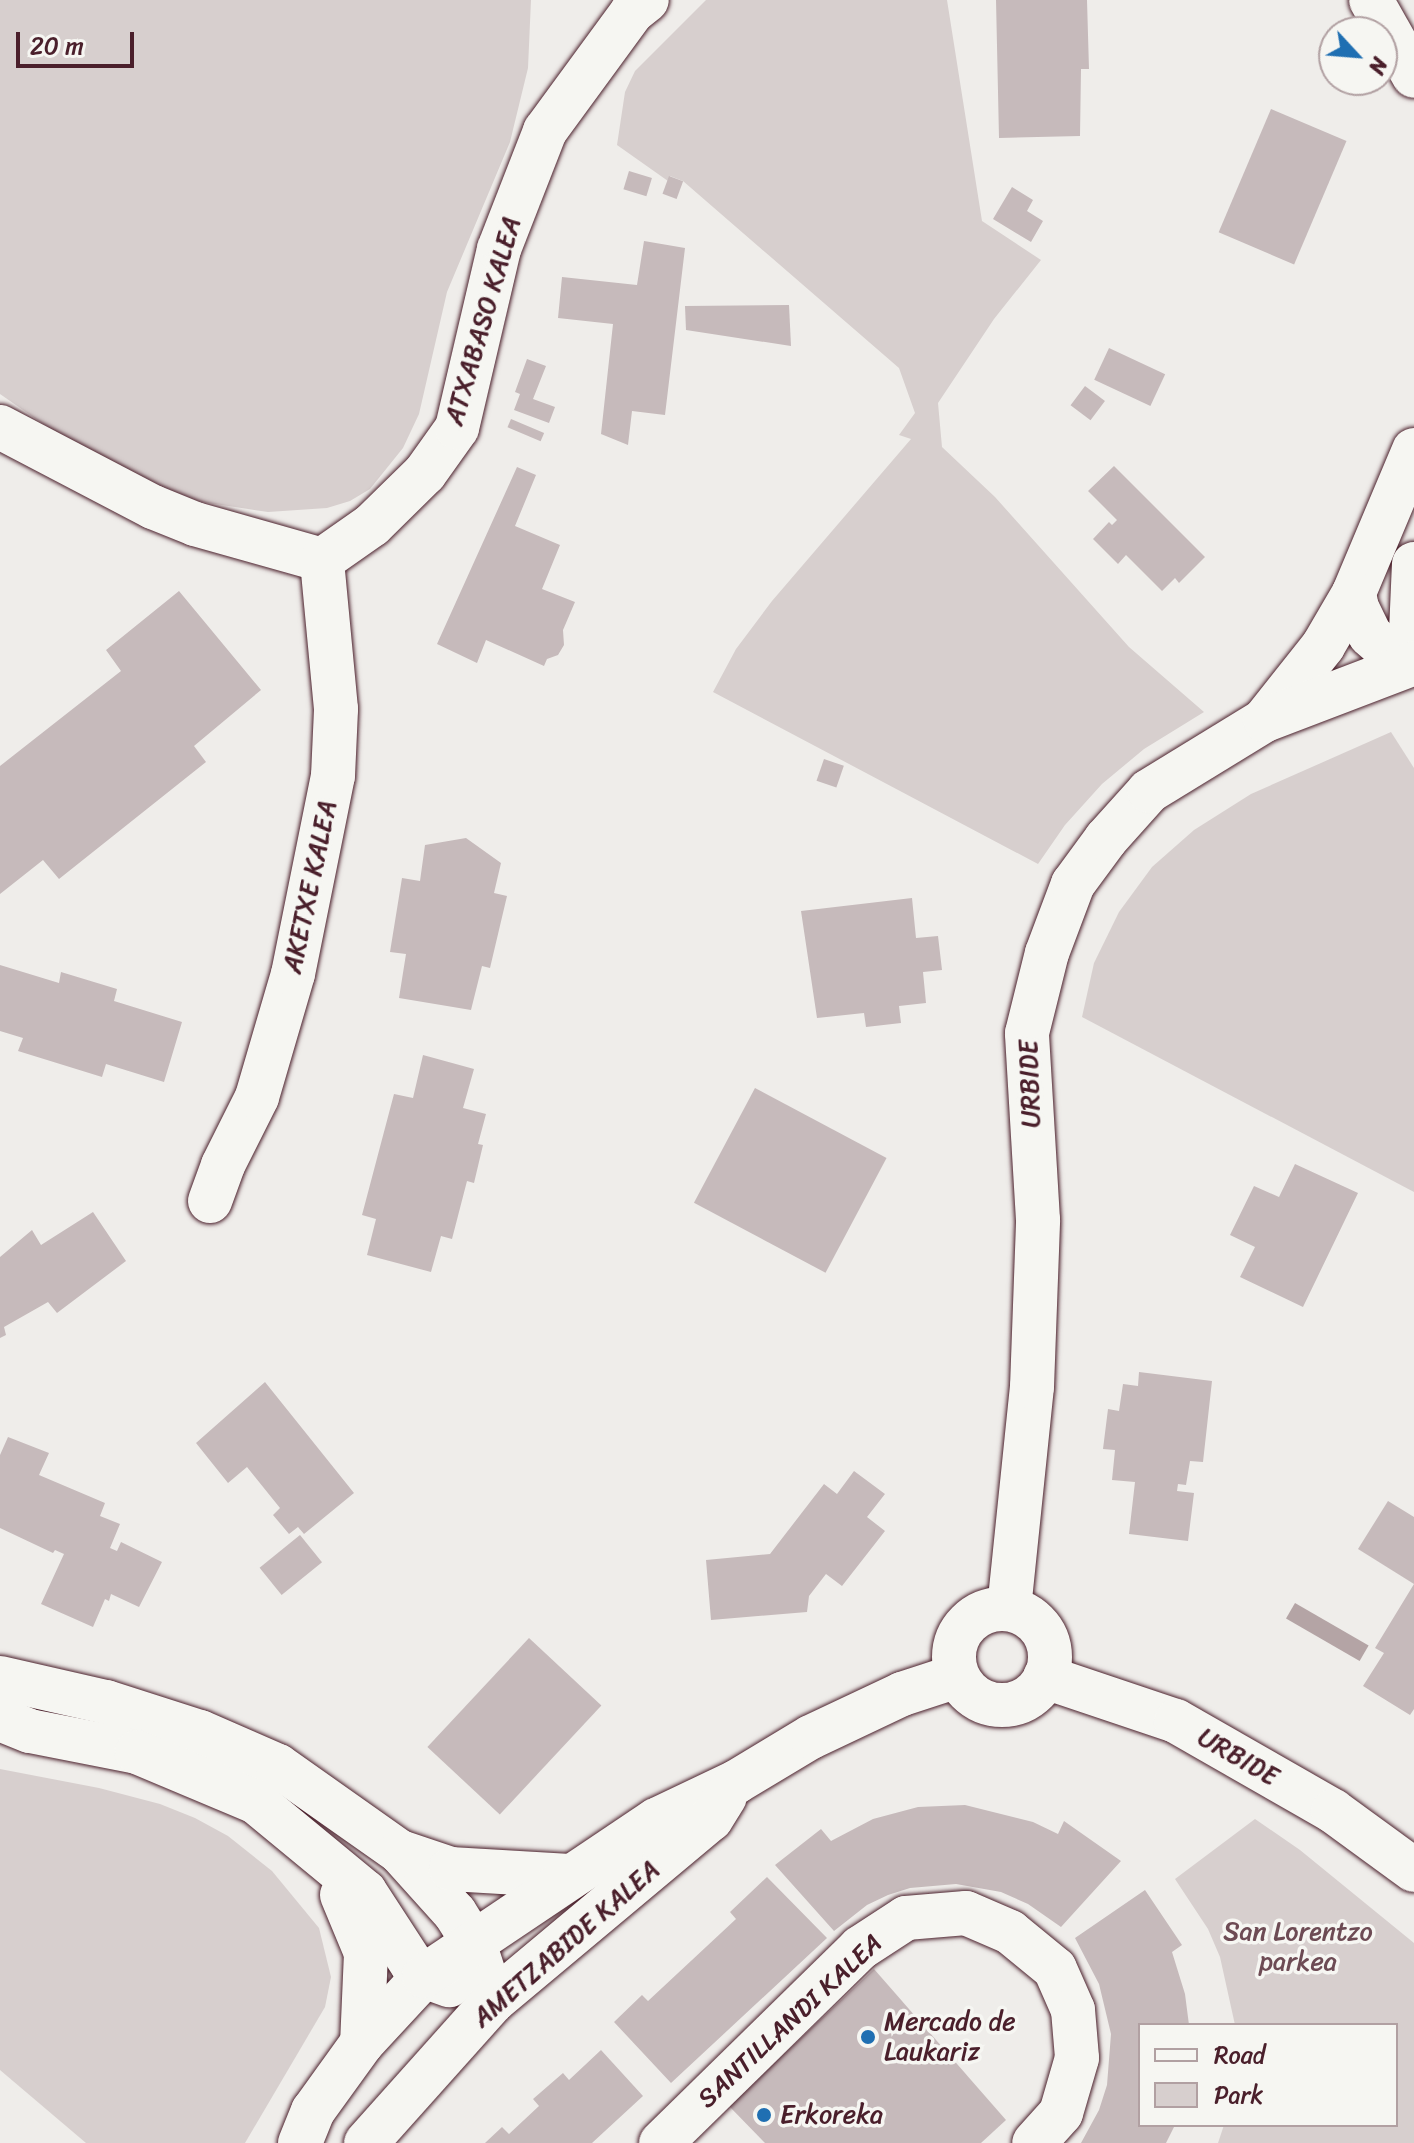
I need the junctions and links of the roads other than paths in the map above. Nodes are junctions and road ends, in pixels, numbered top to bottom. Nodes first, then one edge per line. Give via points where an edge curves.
1 (647, 0) edge
2 (1371, 0) edge
3 (1414, 76) edge
4 (12, 439) edge
5 (1414, 450) edge
6 (1393, 503) junction
7 (322, 560) junction
8 (1414, 562) edge
9 (1354, 593) junction
10 (1409, 663) edge
11 (1265, 720) junction
12 (210, 1201) dead end
13 (1009, 1609) junction
14 (957, 1676) junction
15 (1045, 1677) junction
16 (0, 1678) edge
17 (0, 1719) edge
18 (736, 1782) junction
19 (400, 1852) junction
20 (322, 1858) junction
21 (1414, 1870) edge
22 (569, 1876) junction
23 (474, 1943) junction
24 (424, 1976) junction
25 (493, 2001) junction
26 (362, 2043) junction
27 (300, 2143) edge
28 (366, 2143) edge
29 (661, 2143) edge
30 (1034, 2143) edge

1 - 7 street, ATXABASO KALEA via 632,12 545,131 499,249 457,428 425,473 372,525
2 - 3 street
4 - 7 street via 195,524
5 - 6 street
6 - 8 street
6 - 9 street
7 - 12 street, AKETXE KALEA via 336,709 333,776 280,1020 257,1097
8 - 10 street
9 - 10 street via 1370,635
9 - 11 street via 1323,646
10 - 11 street, URBIDE
11 - 13 street, URBIDE via 1149,791 1073,884 1047,953 1027,1033 1037,1235 1032,1387
13 - 14 street via 994,1609 968,1622 955,1647
13 - 15 street via 1035,1622 1044,1634 1049,1648
14 - 15 street via 966,1689 993,1704 1023,1700
14 - 18 street, AMETZABIDE KALEA via 902,1694 811,1737
15 - 21 street, URBIDE via 1176,1721 1333,1811
16 - 19 street via 106,1702 200,1732 278,1766
17 - 20 street via 30,1731 137,1752 256,1802
18 - 22 street, AMETZABIDE KALEA via 656,1820
18 - 25 street, AMETZABIDE KALEA via 711,1819
19 - 22 street via 451,1869
19 - 23 street via 455,1913
20 - 24 street via 365,1892
20 - 26 street via 366,1953
22 - 23 street, AMETZABIDE KALEA
23 - 24 street, AMETZABIDE KALEA
23 - 25 street
24 - 25 street
24 - 26 street
25 - 28 street, AMETZABIDE KALEA
26 - 27 street via 313,2111
29 - 30 street, SANTILLANDI KALEA via 860,1948 906,1918 966,1913 1010,1932 1055,1969 1073,2010 1077,2058 1061,2113

